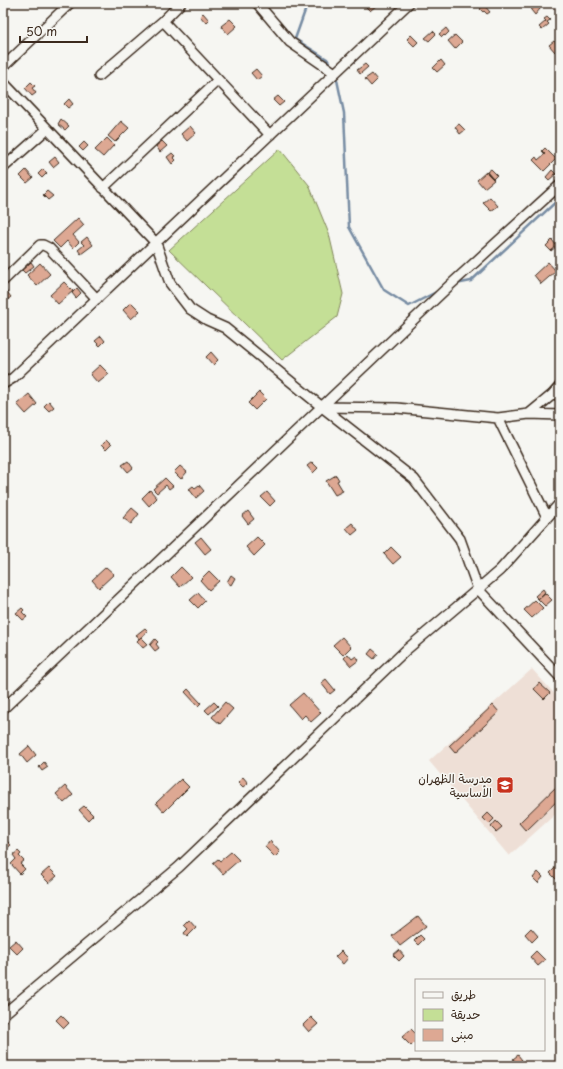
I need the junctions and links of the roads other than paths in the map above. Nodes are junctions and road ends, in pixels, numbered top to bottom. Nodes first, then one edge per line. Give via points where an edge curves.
1 (70, 3) edge
2 (181, 3) edge
3 (257, 3) edge
4 (409, 3) edge
5 (163, 22) junction
6 (3, 67) edge
7 (335, 73) junction
8 (99, 76) dead end
9 (218, 80) junction
10 (3, 82) edge
11 (47, 129) junction
12 (270, 135) junction
13 (3, 168) edge
14 (560, 185) edge
15 (103, 188) junction
16 (156, 243) junction
17 (3, 281) edge
18 (97, 299) junction
19 (3, 384) edge
20 (560, 386) edge
21 (322, 407) junction
22 (529, 414) junction
23 (560, 415) edge
24 (498, 418) junction
25 (560, 503) edge
26 (547, 517) junction
27 (478, 589) junction
28 (560, 677) edge
29 (3, 709) edge
30 (3, 1017) edge

1 - 6 street
2 - 5 street
3 - 7 street via 290,42
4 - 7 street
5 - 8 street
5 - 9 street
7 - 12 street
9 - 12 street
9 - 15 street
10 - 11 street
11 - 13 street
11 - 15 street
12 - 16 street
14 - 21 street
15 - 16 street
16 - 18 street
16 - 21 street via 170,283 190,309 225,328
17 - 18 street via 43,245 49,248
18 - 19 street via 13,378
20 - 22 street
21 - 24 street via 397,408
21 - 27 street via 414,479 460,539
21 - 29 street
22 - 23 street
22 - 24 street
24 - 26 street
25 - 26 street
26 - 27 street via 500,570
27 - 28 street
27 - 30 street via 406,650 179,867

